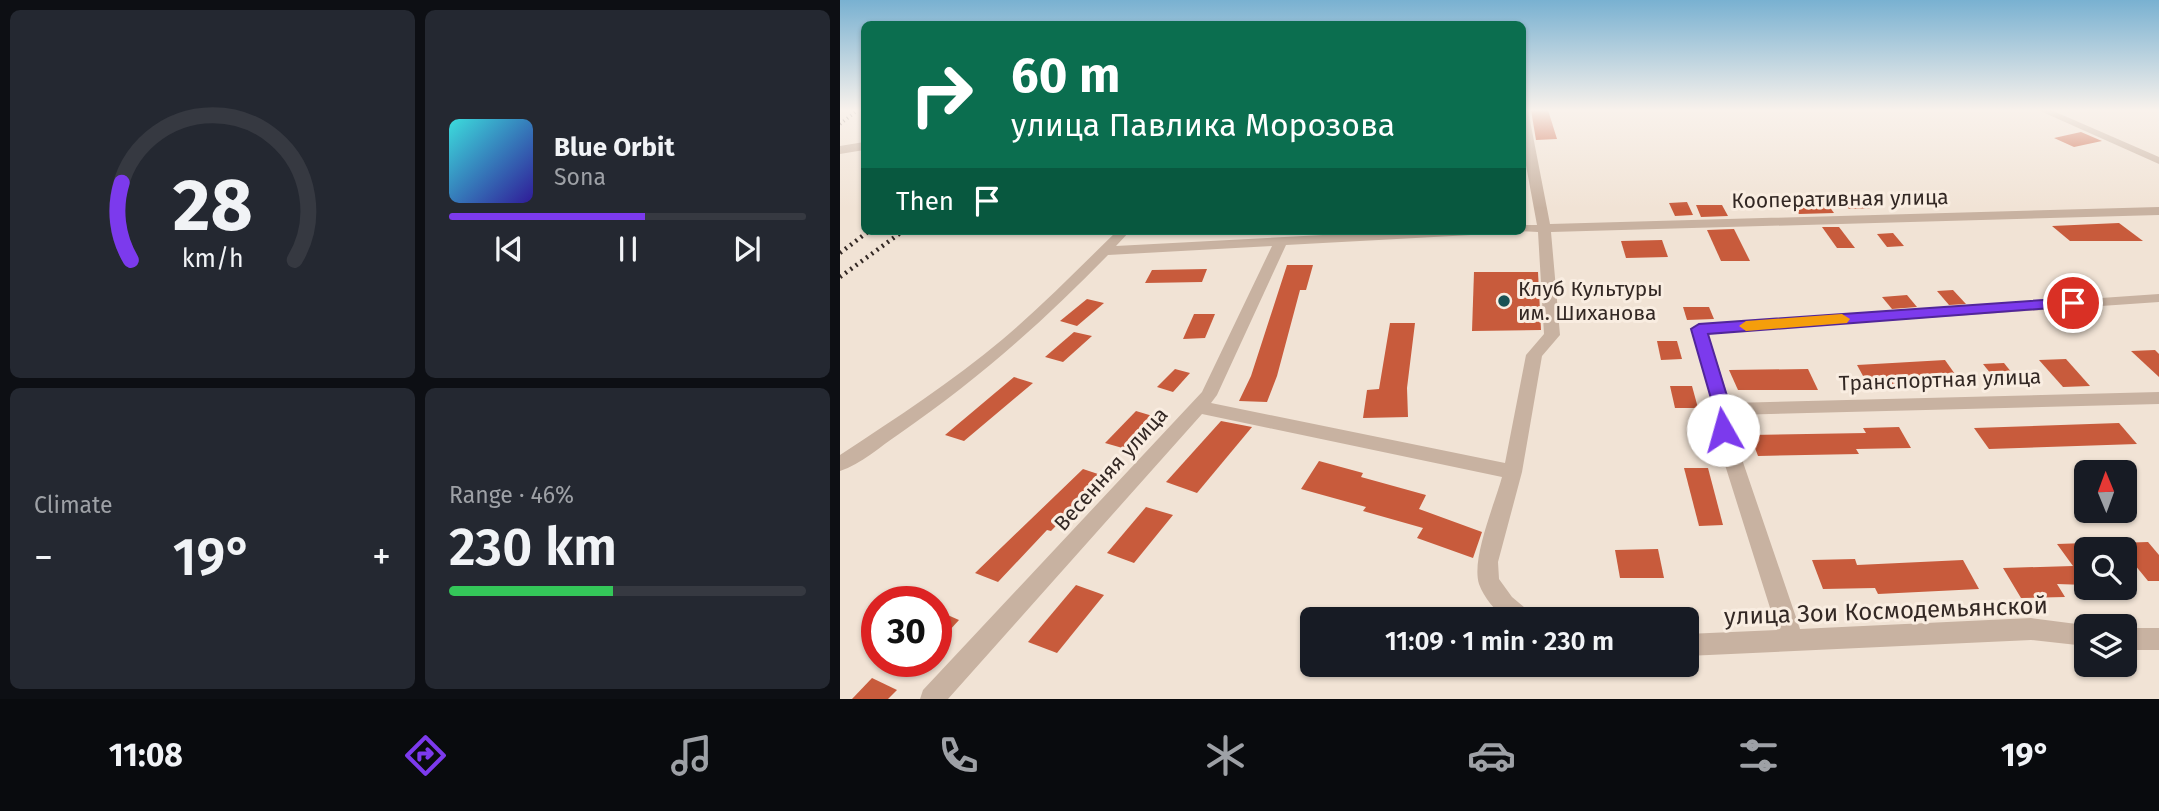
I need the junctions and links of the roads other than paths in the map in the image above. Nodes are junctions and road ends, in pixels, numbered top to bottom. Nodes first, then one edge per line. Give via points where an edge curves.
1 (1527, 143) edge
2 (2117, 143) edge
3 (861, 146) edge
4 (840, 150) edge
5 (2159, 161) edge
6 (2159, 211) edge
7 (1544, 228) junction
8 (1526, 229) edge
9 (1120, 235) edge
10 (1395, 235) edge
11 (1281, 241) junction
12 (1104, 251) junction
13 (2159, 298) edge
14 (2159, 398) edge
15 (1198, 407) junction
16 (1723, 409) junction
17 (840, 464) edge
18 (1513, 472) junction
19 (1508, 607) edge
20 (2074, 634) edge
21 (1791, 638) junction
22 (2137, 639) edge
23 (2159, 639) edge
24 (1699, 644) edge
25 (932, 699) edge

1 - 7 street
2 - 5 street
3 - 4 street
6 - 7 street, Кооперативная улица
7 - 8 street, Кооперативная улица
7 - 18 street via 1552,335 1534,355
9 - 12 street
10 - 11 street
11 - 12 street
11 - 15 street, Весенняя улица via 1225,364
12 - 17 street via 996,354
13 - 16 street via 1699,329
14 - 16 street, Транспортная улица
15 - 18 street
15 - 25 street, Весенняя улица
16 - 21 street via 1723,430
18 - 19 street via 1488,562 1489,582
20 - 21 street, улица Зои Космодемьянской via 2031,629
21 - 24 street, улица Зои Космодемьянской
22 - 23 street

